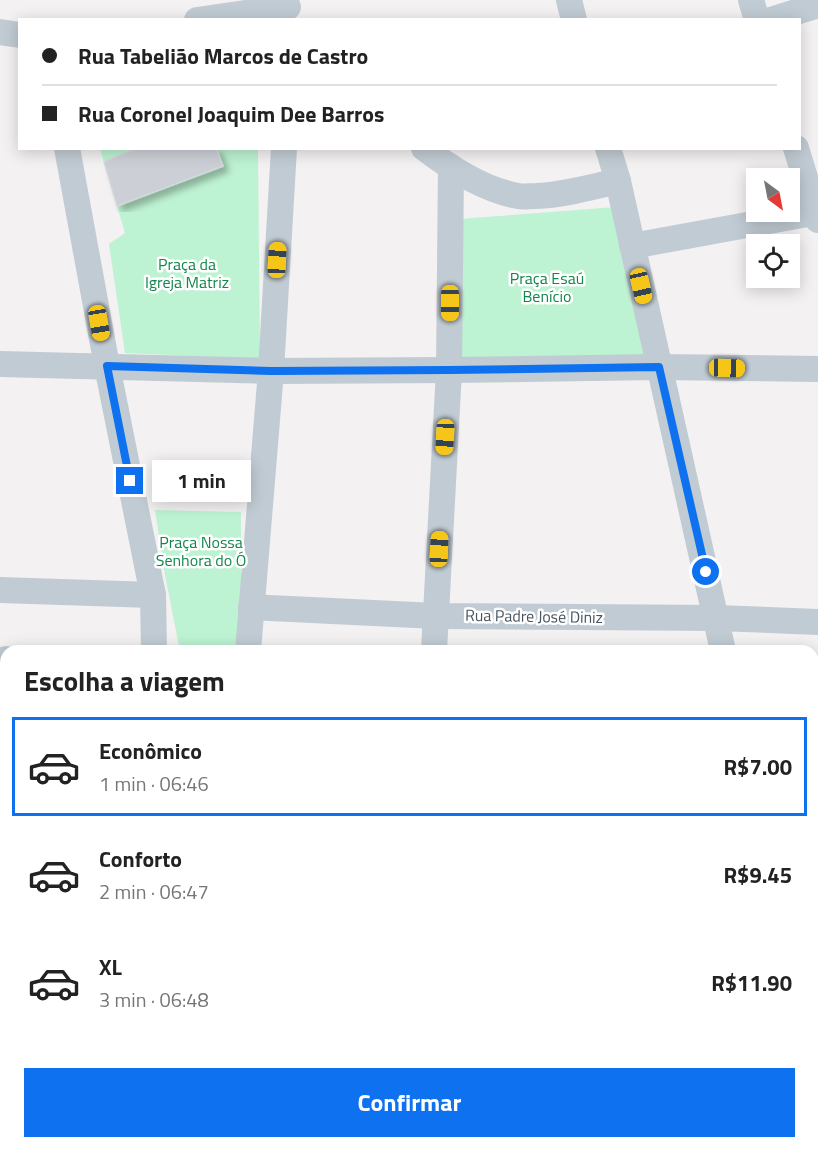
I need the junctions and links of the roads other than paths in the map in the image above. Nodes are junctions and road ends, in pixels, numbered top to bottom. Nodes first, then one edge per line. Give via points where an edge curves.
1 (569, 0) edge
2 (751, 0) edge
3 (818, 4) edge
4 (288, 9) edge
5 (214, 18) edge
6 (574, 18) edge
7 (756, 18) edge
8 (777, 18) edge
9 (0, 32) edge
10 (18, 35) edge
11 (68, 150) edge
12 (284, 150) edge
13 (427, 150) edge
14 (609, 150) edge
15 (797, 150) edge
16 (451, 167) junction
17 (618, 181) junction
18 (817, 215) edge
19 (632, 246) junction
20 (0, 364) edge
21 (107, 366) junction
22 (659, 367) junction
23 (818, 369) edge
24 (449, 370) junction
25 (271, 371) junction
26 (0, 590) edge
27 (153, 595) junction
28 (250, 607) junction
29 (436, 616) junction
30 (717, 618) junction
31 (818, 622) edge
32 (154, 645) edge
33 (248, 645) edge
34 (434, 645) edge
35 (722, 645) edge

1 - 6 street
2 - 7 street
3 - 8 street
4 - 5 street
9 - 10 street
11 - 21 street
12 - 25 street
13 - 16 street
14 - 17 street
15 - 18 street
16 - 17 street via 474,181 519,196 559,194
16 - 24 street
17 - 19 street
18 - 19 street
19 - 22 street
20 - 21 street
21 - 25 street
21 - 27 street
22 - 23 street
22 - 24 street
22 - 30 street
24 - 25 street
24 - 29 street
25 - 28 street
26 - 27 street
27 - 32 street
28 - 29 street, Rua Padre José Diniz
28 - 33 street
29 - 30 street, Rua Padre José Diniz
29 - 34 street
30 - 31 street, Rua Padre José Diniz
30 - 35 street

